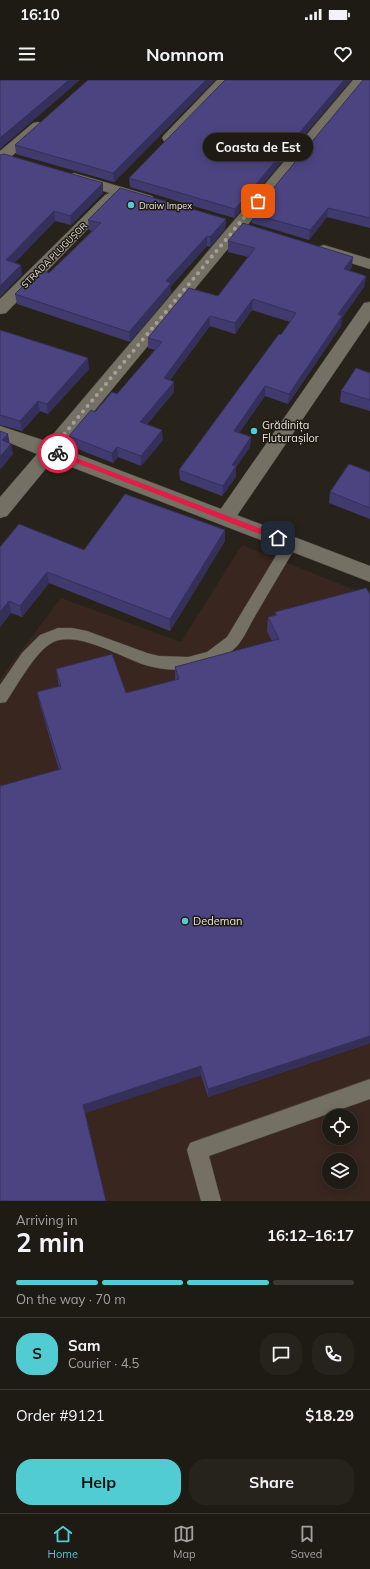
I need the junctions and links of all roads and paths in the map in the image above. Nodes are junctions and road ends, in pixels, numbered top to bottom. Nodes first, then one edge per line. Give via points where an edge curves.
1 (225, 80) edge
2 (360, 80) edge
3 (50, 115) edge
4 (161, 146) edge
5 (5, 158) edge
6 (60, 174) edge
7 (123, 185) junction
8 (163, 204) edge
9 (311, 247) edge
10 (370, 264) edge
11 (370, 307) edge
12 (0, 309) edge
13 (0, 432) edge
14 (51, 450) junction
15 (0, 511) edge
16 (225, 518) junction
17 (290, 543) junction
18 (370, 574) edge
19 (0, 697) edge
20 (370, 1089) edge
21 (212, 1201) edge

1 - 4 street
2 - 14 street
3 - 5 street
6 - 7 street
7 - 8 street
7 - 12 street, STRADA PLUGUȘOR
9 - 10 street
11 - 16 street
13 - 14 street
14 - 15 street
14 - 16 street
16 - 17 street
17 - 18 street
17 - 19 lane via 232,641 205,660 158,662 84,636 70,633 57,635 45,639 37,646
20 - 21 lane via 197,1150

